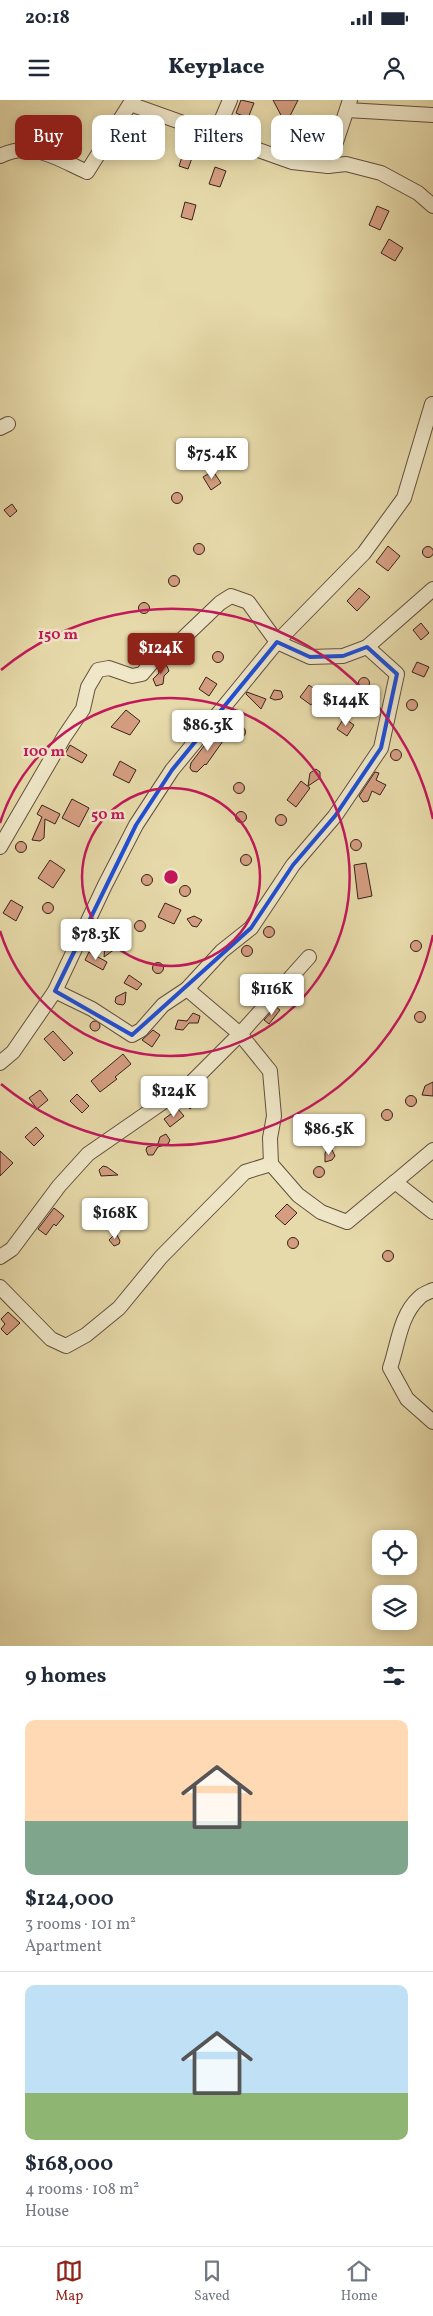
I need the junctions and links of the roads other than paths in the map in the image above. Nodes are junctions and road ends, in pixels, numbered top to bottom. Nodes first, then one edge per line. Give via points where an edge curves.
1 (230, 100) edge
2 (128, 101) edge
3 (349, 105) edge
4 (224, 115) edge
5 (433, 115) edge
6 (175, 119) edge
7 (261, 151) edge
8 (0, 156) edge
9 (328, 166) junction
10 (433, 206) edge
11 (432, 404) edge
12 (433, 589) edge
13 (277, 642) junction
14 (367, 647) junction
15 (0, 847) edge
16 (309, 957) dead end
17 (187, 989) junction
18 (56, 991) junction
19 (240, 1034) junction
20 (0, 1063) edge
21 (433, 1150) edge
22 (271, 1164) junction
23 (395, 1182) junction
24 (433, 1212) edge
25 (0, 1257) edge
26 (0, 1287) edge
27 (433, 1290) edge
28 (433, 1422) edge

1 - 4 street
2 - 6 street
2 - 8 street via 87,172 38,150 13,149
3 - 5 street
3 - 9 street
7 - 9 street via 292,162
9 - 10 street via 346,164 381,173
11 - 13 street via 404,498 364,553
12 - 14 street
13 - 14 street via 310,657 343,656
13 - 15 street via 248,602 231,596 176,646 153,660 142,674 132,676 109,668 98,670 88,687 83,709
13 - 18 street via 172,770 136,826
14 - 17 street via 397,674 381,748 335,816 293,865 250,928 222,951
16 - 19 street
17 - 18 street via 162,1005 132,1036 92,1009
17 - 19 street
18 - 20 street via 13,1052
19 - 22 street via 270,1071 274,1116 270,1138
19 - 25 street via 192,1082 88,1154 59,1186 12,1249
21 - 23 street
22 - 23 street via 298,1195 321,1212 347,1222
22 - 26 street via 246,1172 161,1257 120,1308 86,1335 66,1346 51,1339
23 - 24 street
27 - 28 street via 419,1298 402,1324 390,1368 407,1398

